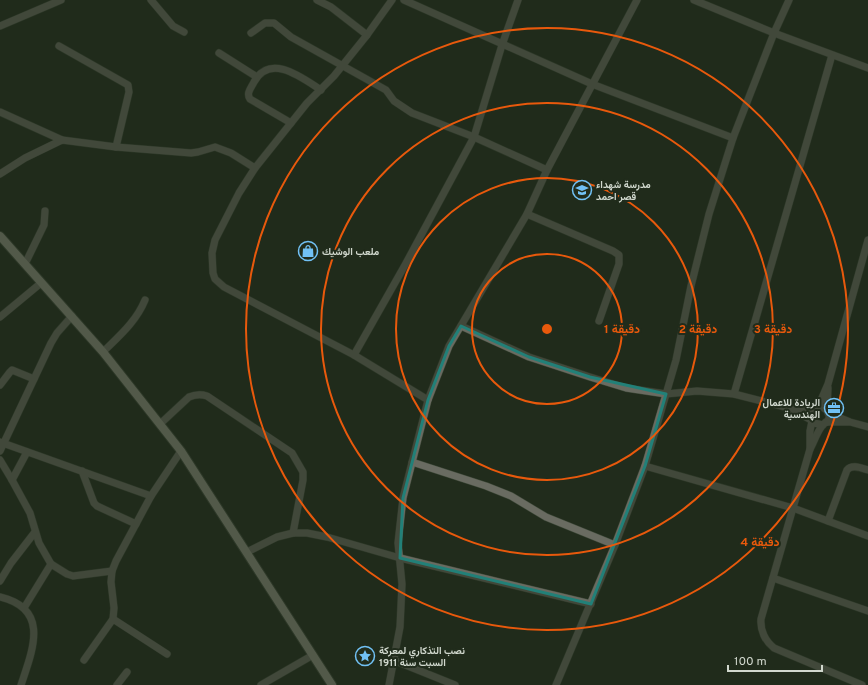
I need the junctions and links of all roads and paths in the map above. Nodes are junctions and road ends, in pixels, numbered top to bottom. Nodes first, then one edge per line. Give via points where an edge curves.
1 (61, 0) edge
2 (151, 0) edge
3 (317, 0) edge
4 (392, 0) edge
5 (404, 0) edge
6 (518, 0) edge
7 (637, 0) edge
8 (694, 0) edge
9 (789, 0) edge
10 (0, 26) edge
11 (184, 32) dead end
12 (251, 33) dead end
13 (774, 33) junction
14 (367, 35) junction
15 (502, 45) junction
16 (59, 46) dead end
17 (219, 53) dead end
18 (832, 55) junction
19 (342, 65) junction
20 (868, 68) edge
21 (257, 77) junction
22 (592, 84) junction
23 (321, 90) junction
24 (0, 112) edge
25 (291, 123) junction
26 (474, 137) junction
27 (733, 138) junction
28 (62, 140) junction
29 (116, 147) junction
30 (255, 168) junction
31 (547, 170) junction
32 (0, 174) edge
33 (45, 210) dead end
34 (526, 214) junction
35 (0, 236) edge
36 (868, 240) edge
37 (25, 264) junction
38 (42, 283) junction
39 (145, 300) dead end
40 (72, 316) junction
41 (0, 317) edge
42 (599, 321) dead end
43 (461, 326) junction
44 (103, 352) junction
45 (354, 355) junction
46 (34, 378) junction
47 (828, 384) junction
48 (0, 385) edge
49 (666, 394) junction
50 (734, 394) junction
51 (428, 400) junction
52 (816, 407) junction
53 (789, 408) junction
54 (828, 411) junction
55 (812, 420) junction
56 (850, 422) junction
57 (160, 424) junction
58 (824, 424) junction
59 (868, 427) edge
60 (2, 442) edge
61 (810, 449) junction
62 (0, 451) edge
63 (27, 452) junction
64 (181, 452) junction
65 (0, 460) edge
66 (412, 462) junction
67 (645, 466) junction
68 (868, 470) edge
69 (82, 471) junction
70 (12, 480) junction
71 (151, 496) junction
72 (793, 508) junction
73 (828, 521) junction
74 (136, 524) junction
75 (35, 532) junction
76 (293, 533) junction
77 (868, 536) edge
78 (615, 545) junction
79 (247, 552) junction
80 (400, 558) junction
81 (51, 564) junction
82 (112, 571) junction
83 (773, 578) junction
84 (0, 581) edge
85 (0, 597) edge
86 (591, 604) junction
87 (24, 608) junction
88 (868, 611) edge
89 (113, 620) junction
90 (167, 654) dead end
91 (313, 655) junction
92 (84, 660) dead end
93 (394, 660) junction
94 (127, 672) dead end
95 (21, 685) edge
96 (118, 685) edge
97 (262, 685) edge
98 (332, 685) edge
99 (389, 685) edge
100 (455, 685) edge
101 (556, 685) edge
102 (862, 685) edge

1 - 10 street
2 - 11 street via 172,26
3 - 14 street via 331,7
4 - 14 street
5 - 15 street
6 - 15 street
7 - 22 street
8 - 13 street
9 - 13 street
12 - 19 street via 265,23 274,23 291,37
13 - 18 street
13 - 27 street
14 - 19 street
15 - 22 street
15 - 26 street
16 - 29 street via 128,85 129,92
17 - 21 street
18 - 20 street
18 - 50 street
19 - 23 street
19 - 26 street via 386,90 394,101 412,113
21 - 23 street via 271,68 282,69
21 - 25 street via 248,93 250,99
22 - 27 street
22 - 31 street
23 - 25 street via 306,103
24 - 28 street
25 - 30 street
26 - 31 street
26 - 45 street
27 - 49 street via 709,214
28 - 29 street
28 - 32 street via 25,158
29 - 30 street via 191,153 215,147 231,153
30 - 45 street via 215,240 211,260 215,278 224,287
31 - 34 street
33 - 37 street via 44,225
34 - 42 street via 619,255 619,264
34 - 43 street
35 - 37 main road
36 - 47 street
37 - 38 main road
38 - 40 main road
38 - 41 street
39 - 44 street via 131,324
40 - 44 main road
40 - 46 street via 57,333
43 - 49 street via 529,357 556,366 626,388
43 - 51 street via 449,346
44 - 57 main road
45 - 51 street
46 - 48 street via 12,370
46 - 60 street
47 - 52 street
47 - 54 street
49 - 50 street via 697,391
49 - 67 street
50 - 53 street
51 - 66 street
52 - 53 street
52 - 54 street
52 - 55 street via 811,413
53 - 55 street
54 - 56 street
54 - 58 street via 829,416
55 - 58 street via 817,425
55 - 61 street
56 - 58 street
56 - 59 street
57 - 64 main road
57 - 76 street via 189,397 201,394 208,396 292,453 303,472
58 - 61 street
60 - 62 street
60 - 63 street
61 - 72 street
63 - 69 street
63 - 70 street
64 - 71 street
64 - 79 main road
65 - 70 street
66 - 78 street via 505,493 546,517
66 - 80 street via 403,498 398,543
67 - 72 street
67 - 78 street
68 - 73 street via 853,466 848,468
69 - 71 street
69 - 74 street via 97,506
70 - 75 street via 30,513
71 - 74 street
72 - 73 street
72 - 83 street
73 - 77 street
74 - 82 street
75 - 81 street
75 - 84 street
76 - 79 street via 272,539
76 - 80 street via 321,535
78 - 86 street
79 - 91 main road
80 - 86 street
80 - 93 street via 402,602
81 - 82 street via 73,576
81 - 87 street
82 - 89 street
83 - 88 street
83 - 102 street via 761,619 764,636 770,645
85 - 87 street via 12,600
86 - 101 street
87 - 95 street via 32,620 34,638
89 - 90 street
89 - 92 street
91 - 97 street
91 - 98 main road
93 - 99 street
93 - 100 street
94 - 96 street

